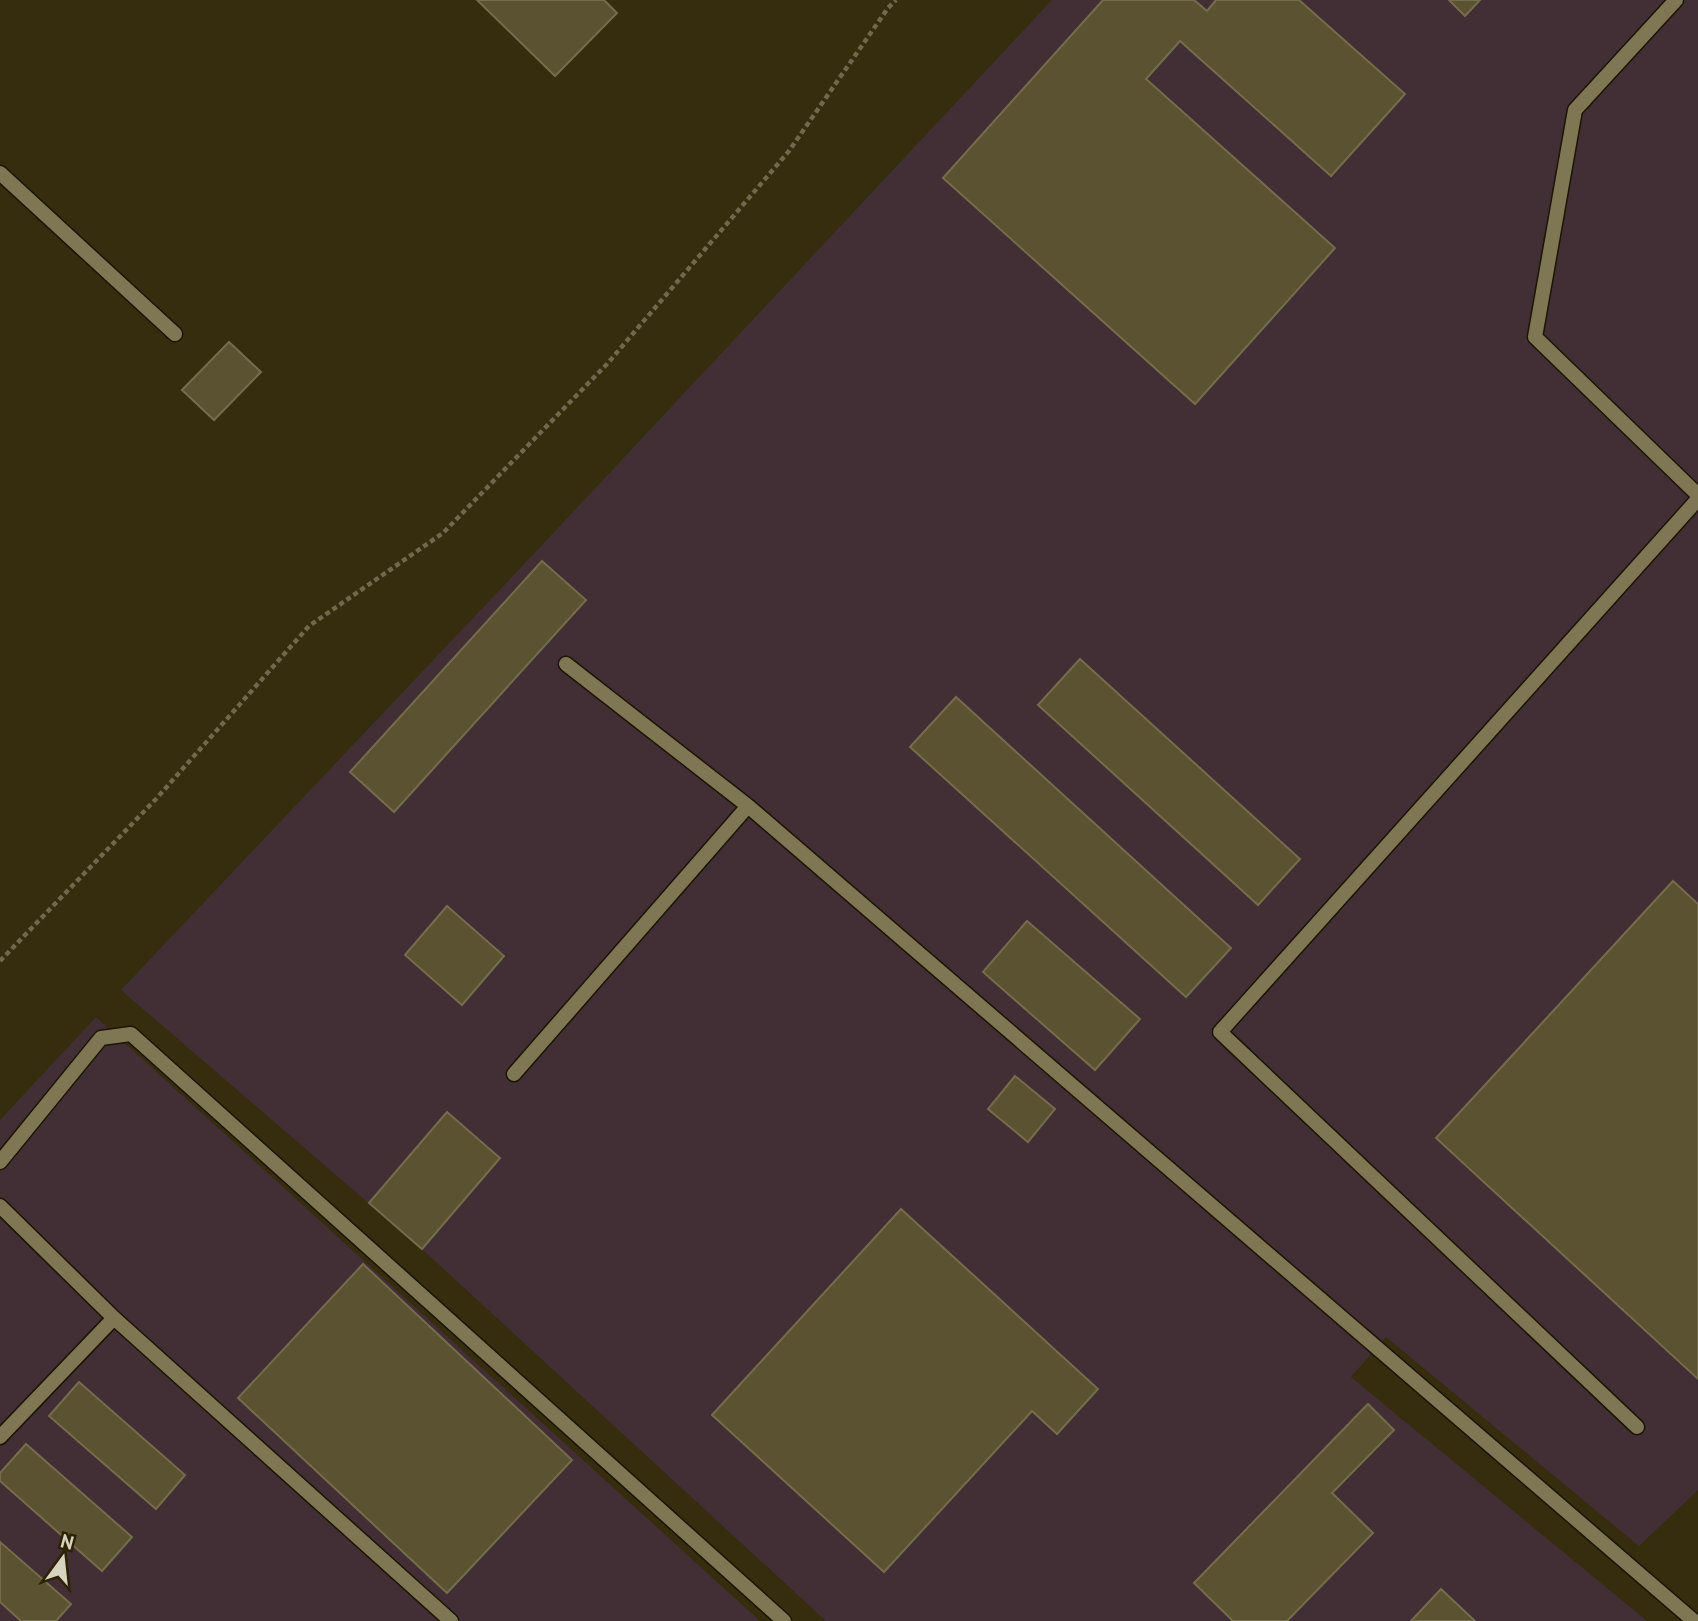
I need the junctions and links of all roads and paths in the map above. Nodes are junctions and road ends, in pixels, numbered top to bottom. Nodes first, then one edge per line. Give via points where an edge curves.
1 (896, 0) edge
2 (1676, 0) edge
3 (0, 173) edge
4 (175, 334) dead end
5 (1698, 497) edge
6 (566, 664) dead end
7 (748, 806) junction
8 (0, 961) edge
9 (514, 1074) dead end
10 (0, 1162) edge
11 (0, 1206) edge
12 (114, 1318) junction
13 (1637, 1427) dead end
14 (0, 1437) edge
15 (451, 1621) edge
16 (783, 1621) edge
17 (1694, 1621) edge

1 - 8 path via 789,151 607,364 443,533 309,626 156,799
2 - 5 lane via 1575,110 1535,337
3 - 4 lane
5 - 13 lane via 1220,1032
6 - 7 lane
7 - 9 lane
7 - 17 lane
10 - 16 lane via 101,1038 131,1034
11 - 12 lane
12 - 14 lane
12 - 15 lane

